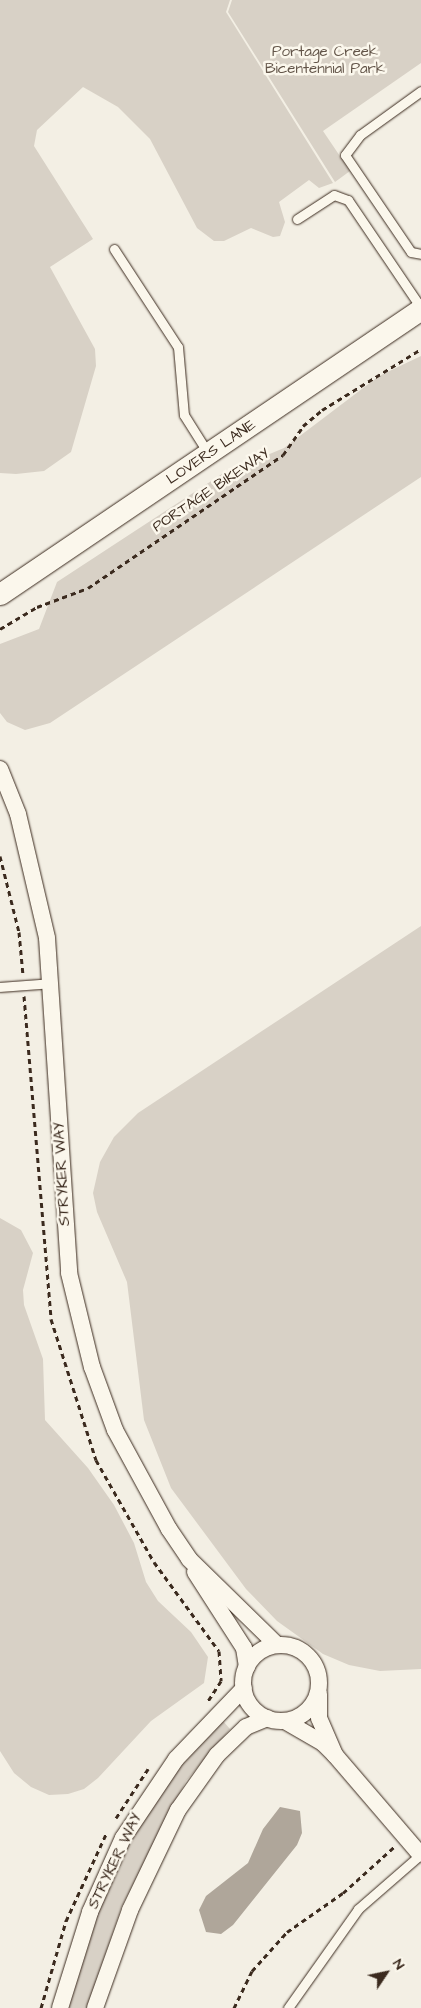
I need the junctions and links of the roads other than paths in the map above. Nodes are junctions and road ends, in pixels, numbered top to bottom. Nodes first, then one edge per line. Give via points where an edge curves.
1 (421, 91) edge
2 (297, 219) dead end
3 (114, 249) dead end
4 (421, 254) edge
5 (421, 309) edge
6 (208, 454) junction
7 (0, 594) edge
8 (0, 769) edge
9 (52, 983) junction
10 (0, 987) edge
11 (189, 1559) junction
12 (277, 1645) junction
13 (247, 1667) junction
14 (244, 1688) junction
15 (319, 1692) junction
16 (267, 1718) junction
17 (285, 1721) junction
18 (335, 1755) junction
19 (421, 1855) edge
20 (60, 2008) edge
21 (95, 2008) edge
22 (288, 2008) edge

1 - 4 lane via 360,134 345,155 412,252
2 - 5 lane via 334,196 348,200
3 - 6 lane via 178,347 184,415
5 - 6 street, LOVERS LANE
6 - 7 street, LOVERS LANE
8 - 9 street, STRYKER WAY via 28,853
9 - 10 lane
9 - 11 street, STRYKER WAY via 64,1222 78,1312 115,1430 151,1498
11 - 12 street, STRYKER WAY
11 - 13 street, STRYKER WAY via 202,1588 244,1648
12 - 13 street via 254,1656
12 - 15 street, STRYKER WAY via 289,1646 310,1658 320,1680
13 - 14 street, STRYKER WAY
14 - 16 street via 252,1707
14 - 20 street, STRYKER WAY via 176,1758 123,1838 90,1912
15 - 17 street via 306,1712
15 - 18 street, STRYKER WAY via 319,1718
16 - 17 street
16 - 21 street via 246,1727 228,1744 178,1810 130,1910
17 - 18 street via 323,1743
18 - 19 street
19 - 22 lane via 358,1909

